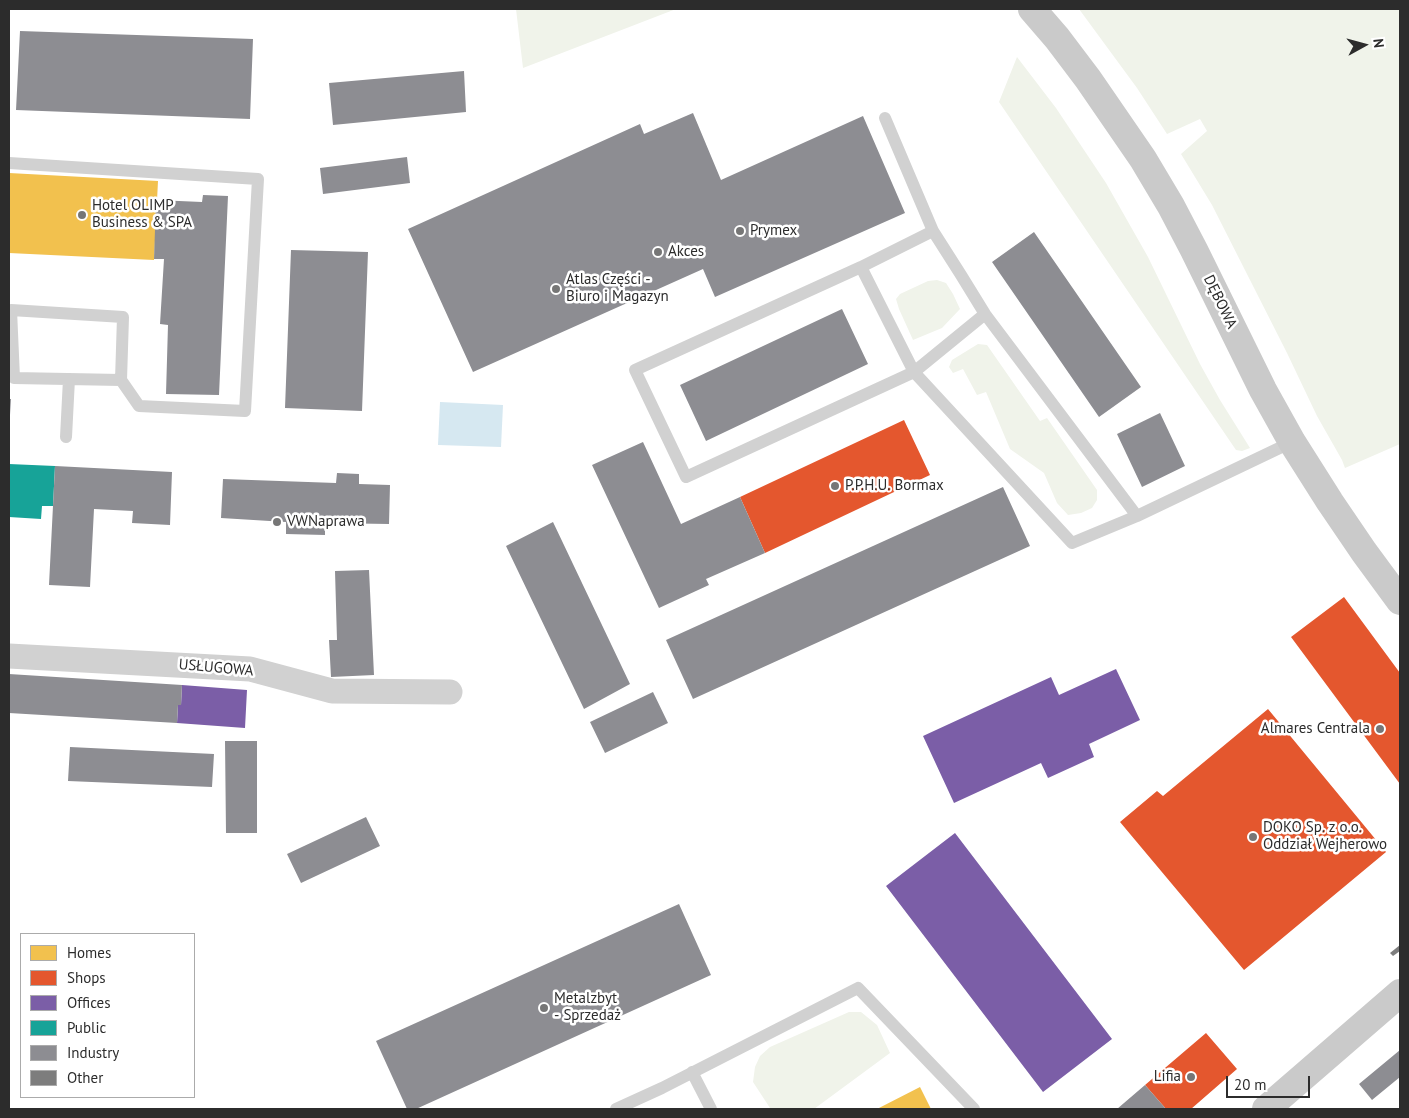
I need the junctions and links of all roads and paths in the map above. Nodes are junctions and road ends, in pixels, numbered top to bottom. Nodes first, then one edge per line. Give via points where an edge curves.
1 (1032, 9) edge
2 (885, 118) dead end
3 (9, 163) edge
4 (934, 231) junction
5 (860, 267) junction
6 (985, 314) junction
7 (914, 372) junction
8 (11, 378) edge
9 (69, 380) junction
10 (121, 380) junction
11 (66, 437) dead end
12 (1292, 442) junction
13 (1136, 516) junction
14 (1400, 601) edge
15 (9, 656) edge
16 (450, 692) dead end
17 (1400, 993) edge
18 (692, 1072) junction
19 (616, 1109) edge
20 (711, 1109) edge
21 (974, 1109) edge
22 (1266, 1109) edge

1 - 12 main road, DĘBOWA via 1098,92 1152,174
2 - 4 lane
3 - 10 lane via 258,179 245,411 139,406
4 - 5 lane
4 - 6 lane
5 - 7 lane
5 - 7 lane via 635,370 686,477
6 - 7 lane
6 - 13 lane
7 - 13 lane via 1072,542
8 - 9 lane
8 - 10 lane via 11,310 122,317
9 - 10 lane
9 - 11 lane
12 - 13 lane
12 - 14 main road, DĘBOWA
15 - 16 street, USŁUGOWA via 250,669 332,691
17 - 22 main road
18 - 19 lane
18 - 20 lane
18 - 21 lane via 858,988

